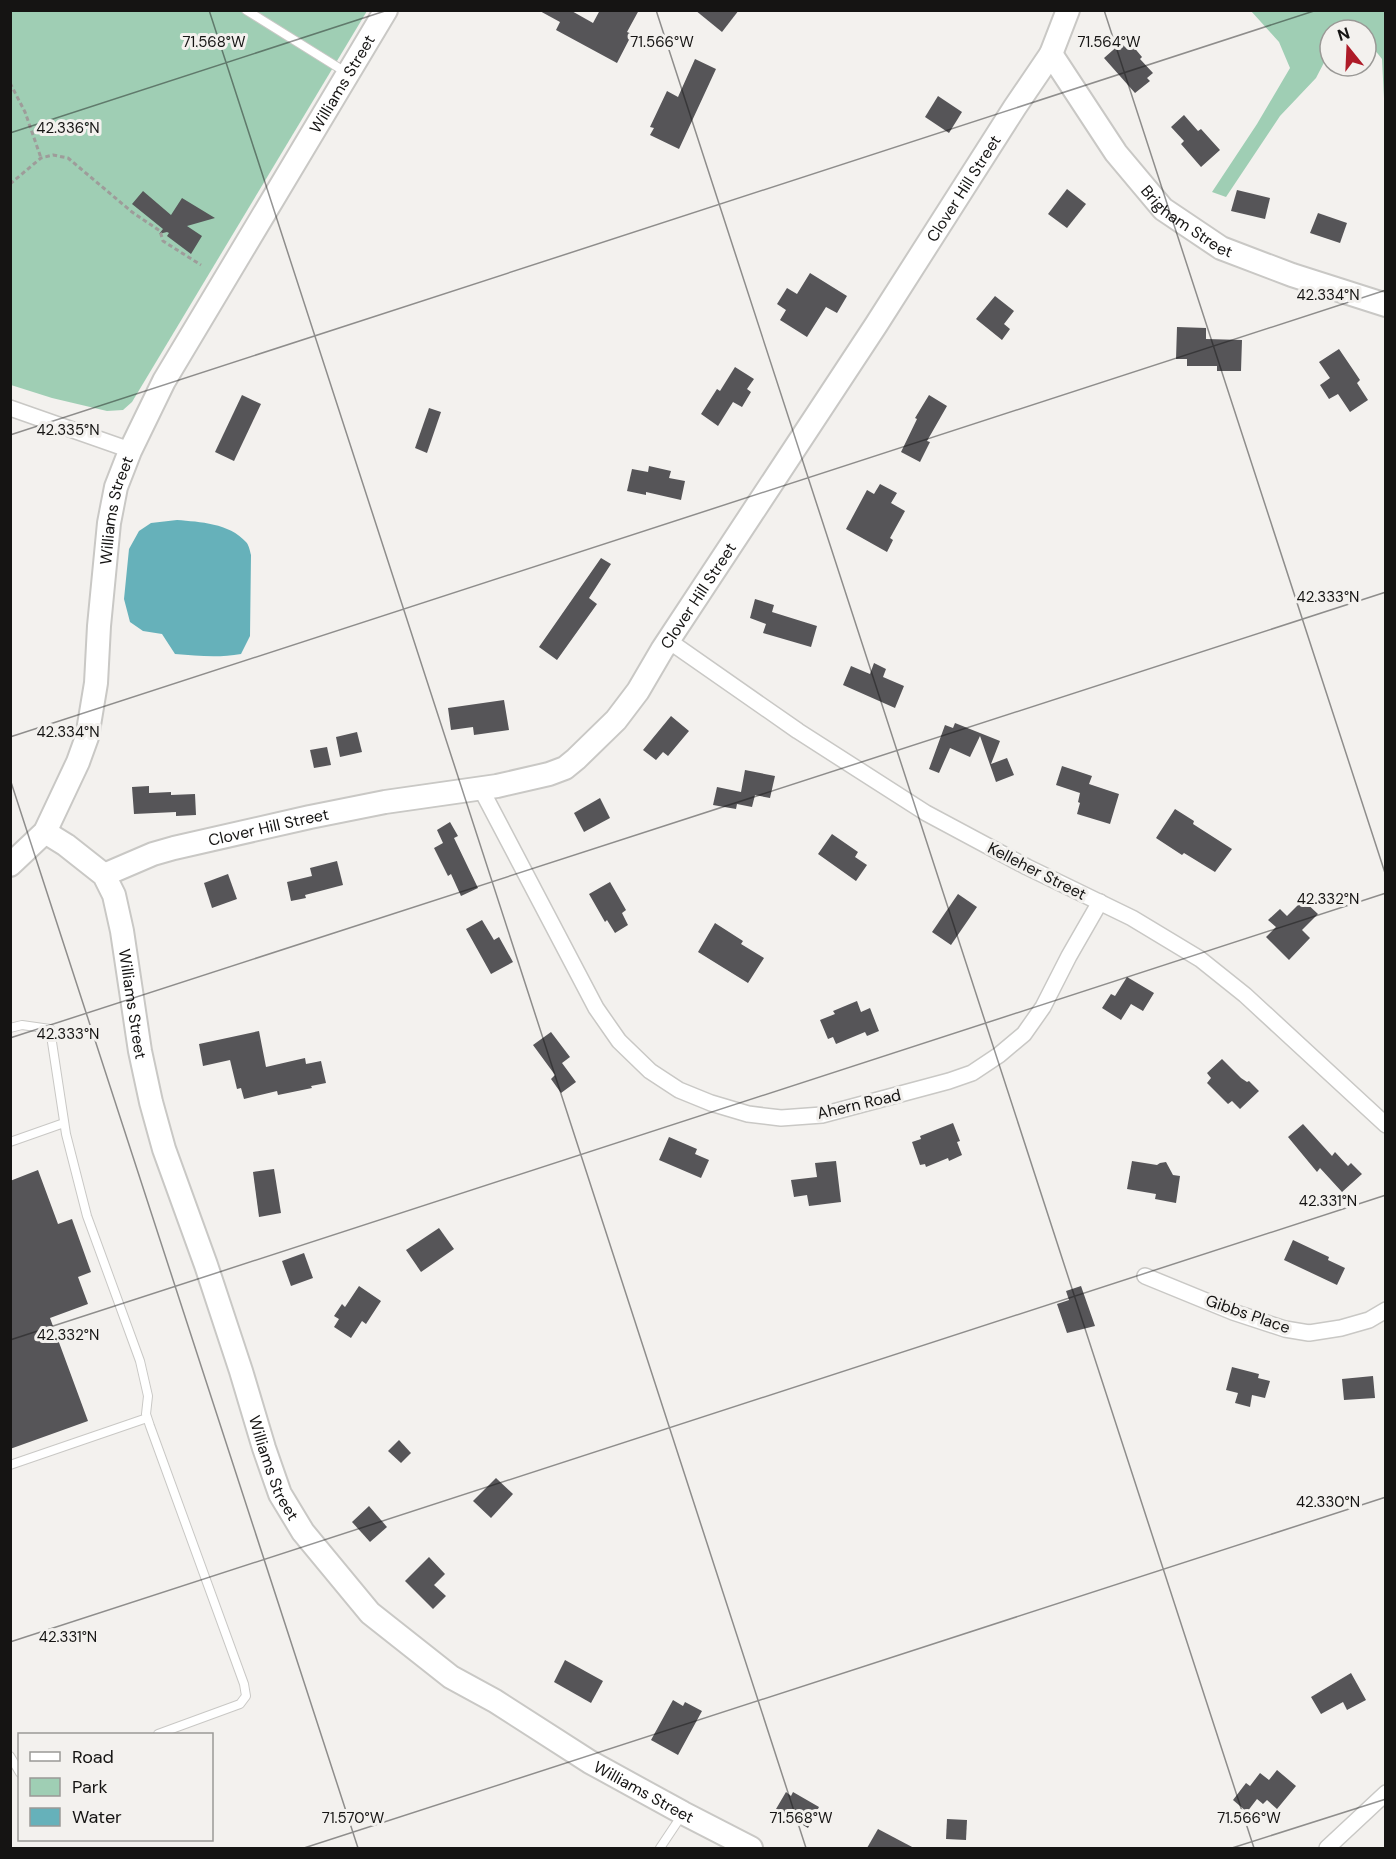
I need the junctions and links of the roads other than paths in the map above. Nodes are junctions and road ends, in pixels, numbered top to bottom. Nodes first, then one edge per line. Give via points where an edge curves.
1 (246, 10) edge
2 (387, 10) edge
3 (1068, 10) edge
4 (1051, 54) junction
5 (348, 74) junction
6 (1386, 305) edge
7 (10, 408) edge
8 (130, 450) junction
9 (669, 641) junction
10 (481, 789) junction
11 (45, 832) junction
12 (10, 865) edge
13 (104, 874) junction
14 (1100, 902) junction
15 (10, 1029) edge
16 (64, 1123) junction
17 (1386, 1125) edge
18 (10, 1142) edge
19 (1145, 1276) dead end
20 (1386, 1310) edge
21 (147, 1418) junction
22 (10, 1465) edge
23 (161, 1733) edge
24 (10, 1756) edge
25 (18, 1770) edge
26 (1386, 1793) edge
27 (683, 1814) junction
28 (660, 1848) edge
29 (751, 1848) edge
30 (1327, 1848) edge

1 - 5 lane
2 - 5 street, Williams Street
3 - 4 street, Clover Hill Street
4 - 6 street, Brigham Street via 1116,153 1163,209 1221,248
4 - 9 street, Clover Hill Street
5 - 8 street, Williams Street via 164,381
7 - 8 street
8 - 11 street, Williams Street via 116,487 109,523 96,684 87,737
9 - 10 street, Clover Hill Street via 625,710 565,768
9 - 14 street, Kelleher Street via 798,731 926,813
10 - 13 street, Clover Hill Street via 344,809 213,838 153,854
10 - 14 street, Ahern Road via 596,1008 619,1041 650,1071 679,1090 748,1114 781,1118 822,1115 972,1073 1024,1034
11 - 12 street
11 - 13 street
13 - 27 street, Williams Street via 114,895 122,931 140,1051 164,1149 206,1264 280,1494 303,1532 370,1613 451,1677
14 - 17 street, Kelleher Street via 1200,959 1245,995
15 - 16 lane via 22,1024 50,1029
16 - 18 lane
16 - 21 lane via 87,1216 140,1361 148,1395
19 - 20 street, Gibbs Place via 1233,1312 1309,1333 1369,1320
21 - 22 lane
21 - 23 lane via 246,1696 230,1709
24 - 25 lane
26 - 30 street
27 - 28 lane
27 - 29 street, Williams Street

